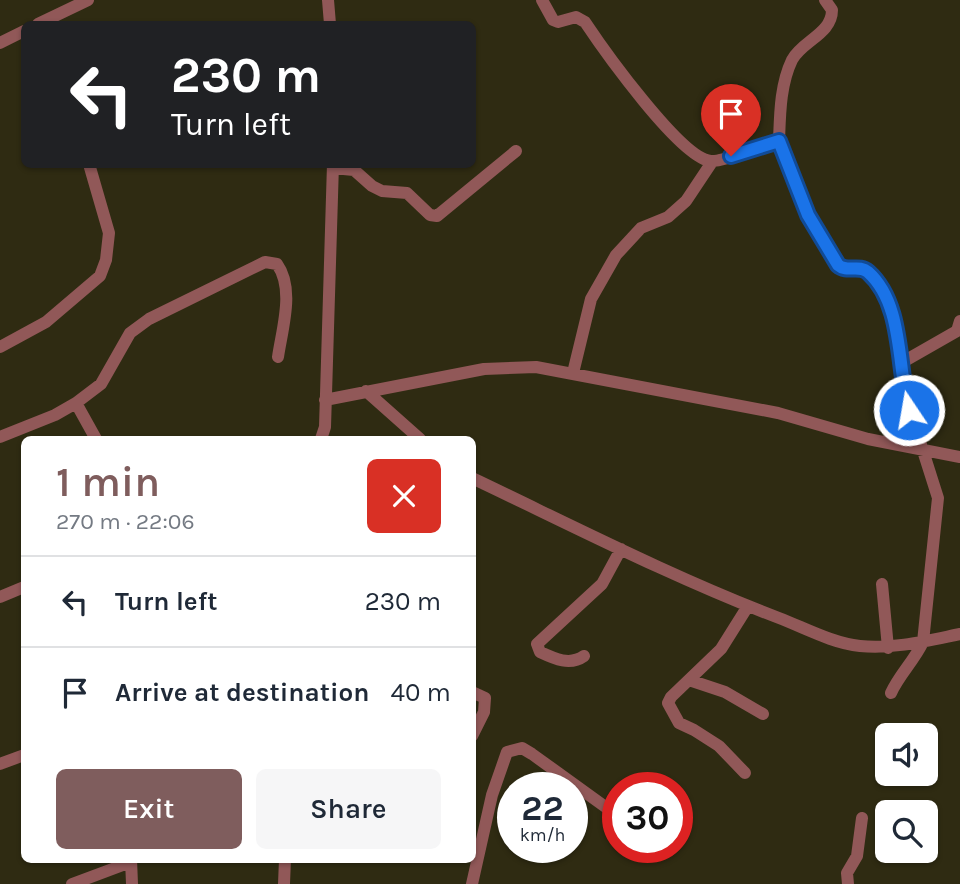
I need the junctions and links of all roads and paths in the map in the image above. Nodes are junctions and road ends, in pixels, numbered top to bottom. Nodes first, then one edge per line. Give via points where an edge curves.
1 (88, 0) edge
2 (328, 0) edge
3 (542, 0) edge
4 (825, 0) edge
5 (48, 21) edge
6 (330, 21) edge
7 (21, 32) edge
8 (0, 43) edge
9 (779, 141) junction
10 (516, 151) dead end
11 (712, 162) junction
12 (90, 168) edge
13 (333, 168) edge
14 (344, 168) edge
15 (959, 329) edge
16 (0, 347) edge
17 (278, 357) dead end
18 (901, 363) junction
19 (573, 373) junction
20 (366, 391) junction
21 (325, 400) junction
22 (76, 403) junction
23 (94, 436) edge
24 (322, 436) edge
25 (417, 436) edge
26 (0, 437) edge
27 (920, 448) junction
28 (960, 457) edge
29 (476, 480) edge
30 (621, 549) junction
31 (883, 584) dead end
32 (21, 588) edge
33 (0, 597) edge
34 (748, 606) junction
35 (960, 634) edge
36 (923, 642) junction
37 (888, 648) junction
38 (584, 656) dead end
39 (690, 680) junction
40 (891, 693) dead end
41 (476, 694) edge
42 (763, 714) dead end
43 (476, 727) edge
44 (21, 756) edge
45 (0, 764) edge
46 (745, 773) dead end
47 (602, 805) edge
48 (862, 818) dead end
49 (478, 833) edge
50 (126, 863) edge
51 (131, 863) edge
52 (285, 863) edge
53 (474, 863) edge
54 (72, 884) edge
55 (132, 884) edge
56 (284, 884) edge
57 (472, 884) edge
58 (848, 884) edge

1 - 5 street
2 - 6 street
3 - 11 street via 553,20 576,17 584,22 622,76 670,130 699,157
4 - 9 street via 832,10 831,20 798,52 785,80
7 - 8 street
9 - 11 street
9 - 18 street via 808,215 838,265 844,270 868,272 884,296 897,329
10 - 14 street via 437,216 407,193 382,191 354,170
11 - 19 street via 687,201 668,217 641,229 615,255 591,299
12 - 16 street via 109,233 100,276 46,322
13 - 21 street
15 - 18 street
17 - 22 street via 286,303 283,272 277,264 265,262 149,319 130,333 101,384
18 - 27 street
19 - 20 street via 536,367 484,369
19 - 27 street via 778,413 868,439
20 - 21 street
20 - 25 street
21 - 24 street
22 - 23 street
22 - 26 street
27 - 28 street
27 - 36 street via 937,498
29 - 30 street
30 - 34 street
30 - 38 street via 602,584 537,645 540,652 569,662
31 - 37 street
32 - 33 street
34 - 37 street via 846,644
34 - 39 street via 720,649
35 - 36 street
36 - 37 street
36 - 40 street
39 - 42 street via 725,692
39 - 46 street via 668,703 673,716 719,746
41 - 43 street via 486,704
44 - 45 street
47 - 49 street via 522,748 508,751
48 - 58 street
50 - 54 street
51 - 55 street
52 - 56 street
53 - 57 street

